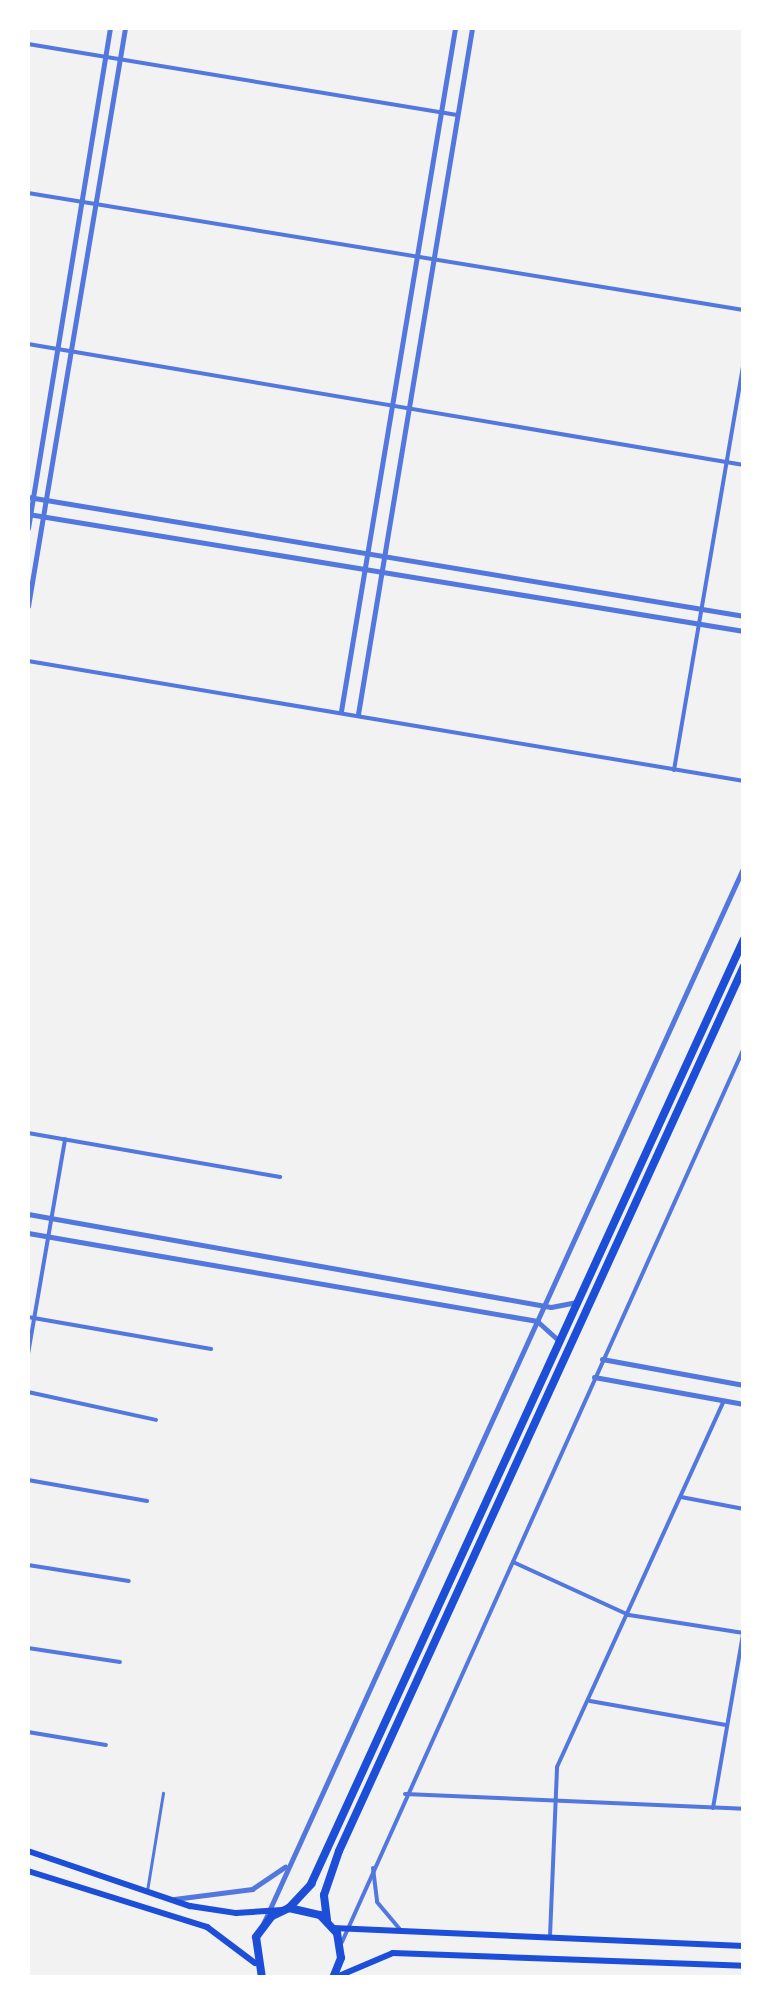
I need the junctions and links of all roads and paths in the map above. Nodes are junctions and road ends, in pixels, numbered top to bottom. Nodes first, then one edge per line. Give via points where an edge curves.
1 (110, 28) edge
2 (125, 28) edge
3 (455, 28) edge
4 (464, 28) edge
5 (472, 28) edge
6 (28, 44) edge
7 (105, 57) junction
8 (120, 60) junction
9 (448, 63) junction
10 (465, 67) junction
11 (441, 112) junction
12 (456, 115) junction
13 (431, 174) junction
14 (447, 176) junction
15 (28, 193) edge
16 (81, 203) junction
17 (95, 206) junction
18 (417, 260) junction
19 (433, 262) junction
20 (744, 310) edge
21 (408, 318) junction
22 (424, 320) junction
23 (28, 344) edge
24 (57, 349) junction
25 (70, 351) junction
26 (744, 360) edge
27 (393, 406) junction
28 (409, 409) junction
29 (726, 462) junction
30 (744, 465) edge
31 (30, 497) edge
32 (45, 500) junction
33 (29, 514) edge
34 (42, 516) junction
35 (28, 528) edge
36 (368, 552) junction
37 (383, 554) junction
38 (366, 567) junction
39 (380, 570) junction
40 (28, 606) edge
41 (702, 608) junction
42 (744, 616) edge
43 (699, 624) junction
44 (744, 631) edge
45 (28, 661) edge
46 (341, 711) junction
47 (358, 714) junction
48 (674, 770) junction
49 (744, 781) edge
50 (744, 866) edge
51 (744, 939) edge
52 (744, 966) edge
53 (744, 1048) edge
54 (28, 1132) edge
55 (65, 1139) junction
56 (280, 1177) dead end
57 (28, 1214) edge
58 (51, 1218) junction
59 (28, 1234) edge
60 (48, 1237) junction
61 (579, 1301) junction
62 (544, 1305) junction
63 (31, 1317) edge
64 (537, 1321) junction
65 (560, 1344) junction
66 (211, 1349) dead end
67 (28, 1354) edge
68 (602, 1359) junction
69 (594, 1377) junction
70 (744, 1385) edge
71 (28, 1392) edge
72 (724, 1401) junction
73 (744, 1404) edge
74 (156, 1420) dead end
75 (28, 1480) edge
76 (681, 1497) junction
77 (147, 1501) dead end
78 (744, 1508) edge
79 (512, 1562) junction
80 (28, 1565) edge
81 (129, 1581) dead end
82 (629, 1616) junction
83 (744, 1634) edge
84 (28, 1648) edge
85 (120, 1662) dead end
86 (590, 1701) junction
87 (726, 1725) junction
88 (28, 1732) edge
89 (106, 1745) dead end
90 (163, 1793) dead end
91 (405, 1794) junction
92 (551, 1801) junction
93 (714, 1808) junction
94 (744, 1809) edge
95 (28, 1851) edge
96 (292, 1856) junction
97 (374, 1864) junction
98 (28, 1871) edge
99 (146, 1892) junction
100 (169, 1900) junction
101 (286, 1909) junction
102 (268, 1911) junction
103 (330, 1924) junction
104 (262, 1925) junction
105 (347, 1929) junction
106 (404, 1931) junction
107 (550, 1936) junction
108 (340, 1945) junction
109 (744, 1946) edge
110 (744, 1966) edge
111 (258, 1973) edge
112 (334, 1978) edge

1 - 7 street
2 - 8 street
3 - 9 street
4 - 5 street
5 - 10 street
6 - 7 street
7 - 8 street
7 - 16 street
8 - 11 street
8 - 17 street
9 - 10 street
9 - 11 street
10 - 12 street
11 - 12 street
11 - 13 street
12 - 14 street
13 - 14 street
13 - 18 street
14 - 19 street
15 - 16 street
16 - 17 street
16 - 24 street
17 - 18 street
17 - 25 street
18 - 19 street
18 - 21 street
19 - 20 street
19 - 22 street
21 - 22 street
21 - 27 street
22 - 28 street
23 - 24 street
24 - 25 street
24 - 31 street
25 - 27 street
25 - 32 street
26 - 29 street
27 - 28 street
27 - 36 street
28 - 29 street
28 - 37 street
29 - 30 street
29 - 41 street
31 - 32 street
31 - 33 street
32 - 34 street
32 - 36 street
33 - 34 street
33 - 35 street
34 - 38 street
34 - 40 street
36 - 37 street
36 - 38 street
37 - 39 street
37 - 41 street
38 - 39 street
38 - 46 street
39 - 43 street
39 - 47 street
41 - 42 street
41 - 43 street
43 - 44 street
43 - 48 street
45 - 46 street
46 - 47 street
47 - 48 street
48 - 49 street
50 - 62 street
51 - 61 main road
52 - 103 main road via 339,1851 324,1896
53 - 68 street
54 - 55 street
55 - 56 street
55 - 58 street
57 - 58 street
58 - 60 street
58 - 62 street
59 - 60 street
60 - 63 street
60 - 64 street
61 - 62 street
61 - 65 main road
62 - 64 street
63 - 66 street
63 - 67 street
64 - 65 street
64 - 96 street
65 - 101 main road via 311,1884
68 - 69 street
68 - 70 street
69 - 72 street
69 - 79 street
71 - 74 street
72 - 73 street
72 - 76 street
75 - 77 street
76 - 78 street
76 - 82 street
79 - 82 street
79 - 91 street
80 - 81 street
82 - 83 street
82 - 86 street
83 - 87 street
84 - 85 street
86 - 87 street
86 - 92 street via 560,1761
87 - 93 street
88 - 89 street
90 - 99 lane
91 - 92 street
91 - 97 street
92 - 93 street
92 - 107 street
93 - 94 street
95 - 99 main road
96 - 100 street via 252,1888
96 - 102 street
97 - 105 street
97 - 106 street via 377,1902
98 - 111 main road via 207,1927
99 - 100 main road
100 - 102 main road via 236,1914
101 - 102 main road
101 - 103 main road
101 - 104 main road
102 - 104 street
103 - 105 main road
103 - 108 main road
104 - 111 main road
105 - 106 main road
105 - 108 street
106 - 107 main road
107 - 109 main road
108 - 112 main road
110 - 112 main road via 393,1953

